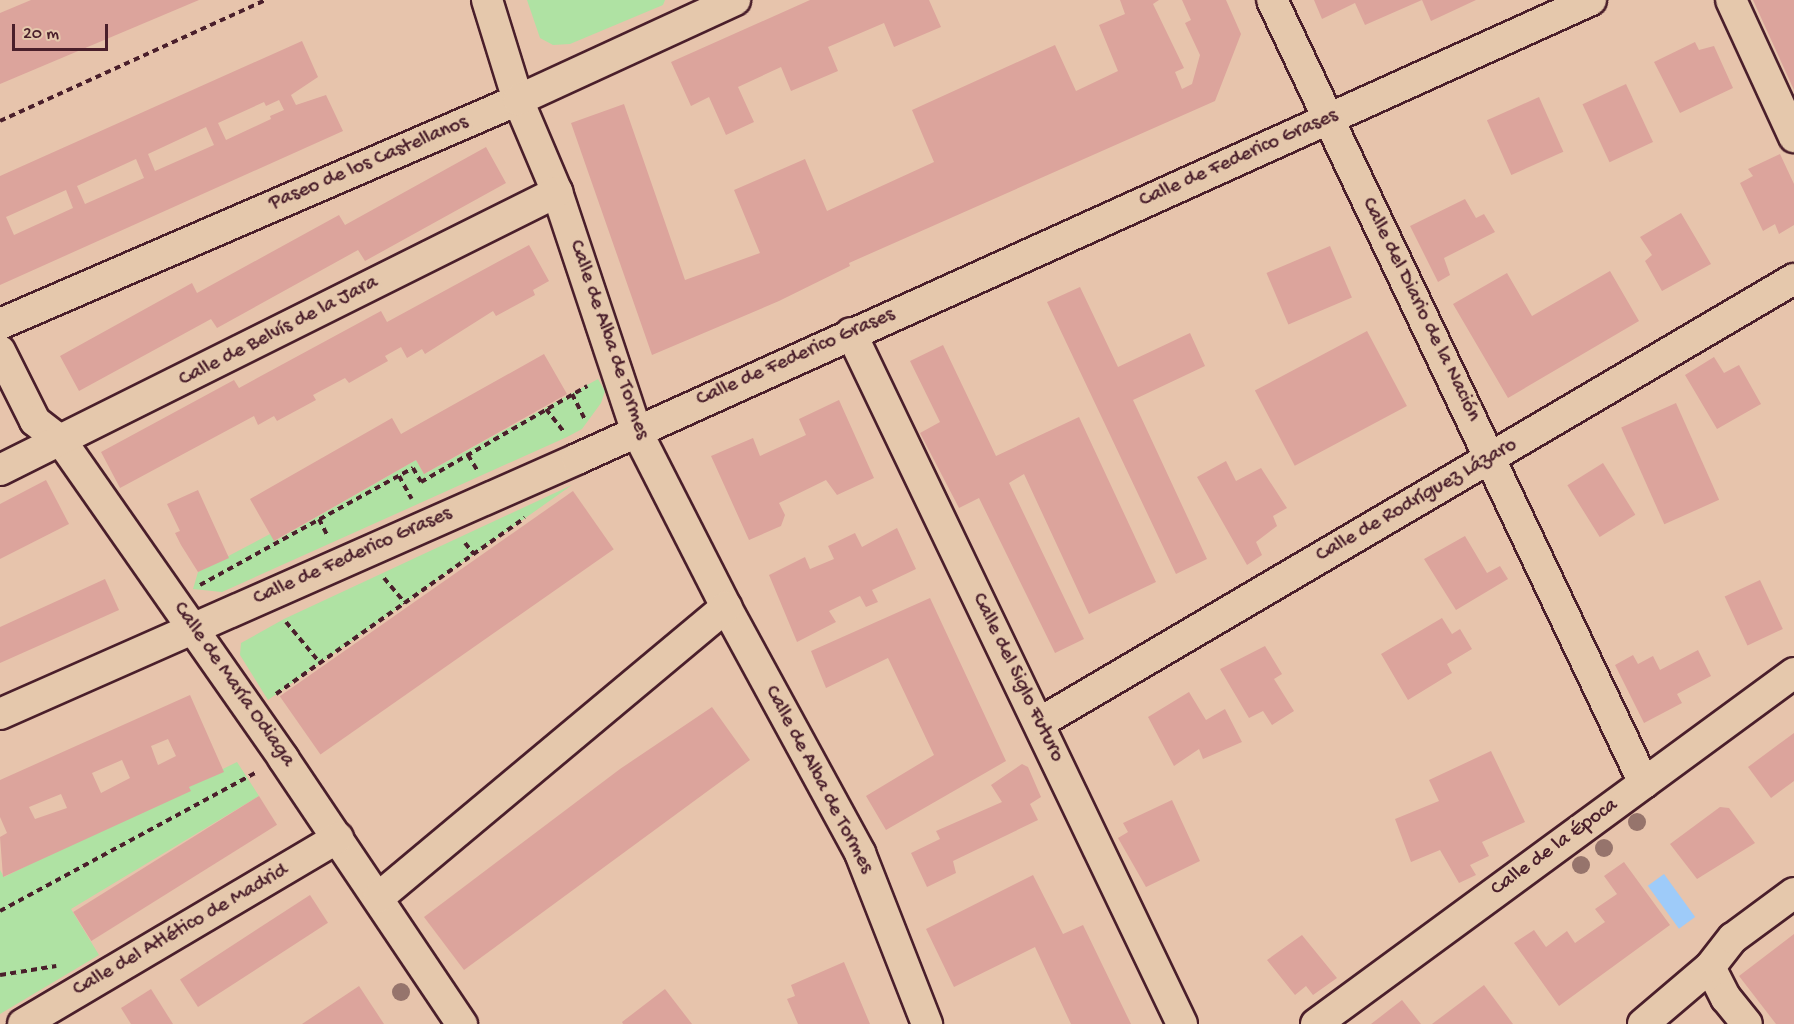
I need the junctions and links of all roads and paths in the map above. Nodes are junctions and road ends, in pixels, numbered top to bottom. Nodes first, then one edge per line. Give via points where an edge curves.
1 (267, 0) edge
2 (487, 0) edge
3 (735, 0) edge
4 (1272, 0) edge
5 (1591, 0) edge
6 (1731, 0) edge
7 (699, 7) edge
8 (518, 100) junction
9 (1328, 120) junction
10 (0, 121) edge
11 (1794, 137) edge
12 (557, 192) junction
13 (1794, 279) edge
14 (0, 324) edge
15 (851, 333) junction
16 (0, 351) edge
17 (590, 384) dead end
18 (572, 394) junction
19 (546, 409) junction
20 (586, 424) dead end
21 (636, 430) junction
22 (567, 437) dead end
23 (62, 442) junction
24 (468, 454) junction
25 (1492, 457) junction
26 (0, 470) edge
27 (399, 476) junction
28 (481, 476) dead end
29 (415, 505) dead end
30 (534, 512) dead end
31 (320, 519) junction
32 (461, 537) dead end
33 (332, 543) dead end
34 (474, 554) junction
35 (381, 574) dead end
36 (193, 589) dead end
37 (405, 603) junction
38 (726, 607) junction
39 (284, 619) dead end
40 (192, 627) junction
41 (320, 663) junction
42 (1794, 673) edge
43 (268, 700) dead end
44 (0, 714) edge
45 (1039, 723) junction
46 (258, 772) dead end
47 (1644, 783) junction
48 (338, 838) junction
49 (1794, 892) edge
50 (378, 898) junction
51 (0, 911) edge
52 (68, 964) dead end
53 (1710, 967) junction
54 (0, 975) edge
55 (23, 1024) edge
56 (462, 1024) edge
57 (927, 1024) edge
58 (1182, 1024) edge
59 (1316, 1024) edge
60 (1643, 1024) edge
61 (1747, 1024) edge

1 - 10 path
2 - 8 street, Calle de Alba de Tormes
3 - 7 street, Paseo de los Castellanos
4 - 9 street, Calle del Diario de la Nación
5 - 9 street, Calle de Federico Grases
6 - 11 street
7 - 8 street, Paseo de los Castellanos
8 - 12 street, Calle de Alba de Tormes
8 - 14 street, Paseo de los Castellanos
9 - 15 street, Calle de Federico Grases
9 - 25 street, Calle del Diario de la Nación
12 - 21 street, Calle de Alba de Tormes
12 - 23 street, Calle de Belvís de la Jara
13 - 25 street, Calle de Rodríguez Lázaro
15 - 21 street, Calle de Federico Grases
15 - 45 street, Calle del Siglo Futuro
16 - 23 street, Calle de María Odiaga via 35,421
17 - 18 path
18 - 19 path
18 - 20 path
19 - 22 path
19 - 24 path
21 - 38 street, Calle de Alba de Tormes
21 - 40 street, Calle de Federico Grases
23 - 26 street, Calle de Belvís de la Jara
23 - 40 street, Calle de María Odiaga
24 - 27 path via 421,482 413,468
24 - 28 path
25 - 45 street, Calle de Rodríguez Lázaro
25 - 47 street, Calle del Diario de la Nación
27 - 29 path
27 - 31 path
30 - 34 path
31 - 33 path
31 - 36 path
32 - 34 path
34 - 37 path
35 - 37 path
37 - 41 path
38 - 50 street
38 - 57 street, Calle de Alba de Tormes via 860,853
39 - 41 path
40 - 44 street, Calle de Federico Grases
40 - 48 street, Calle de María Odiaga
41 - 43 path
42 - 47 street, Calle de la Época
45 - 58 street, Calle del Siglo Futuro
46 - 51 path
47 - 59 street, Calle de la Época
48 - 50 street, Calle de María Odiaga
48 - 55 street, Calle del Atlético de Madrid
49 - 53 street via 1733,938
50 - 56 street, Calle de María Odiaga
52 - 54 path
53 - 60 street
53 - 61 street via 1726,998

